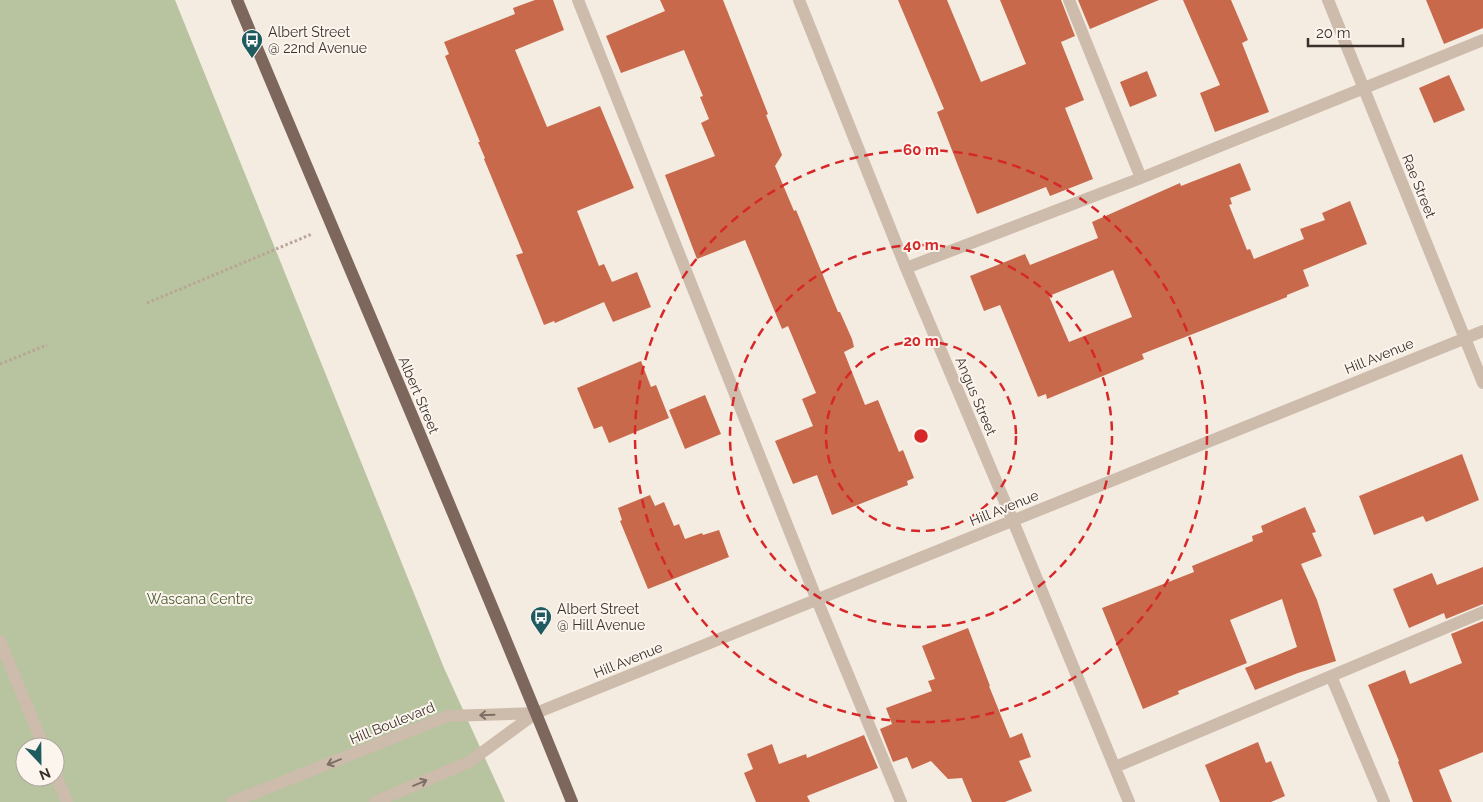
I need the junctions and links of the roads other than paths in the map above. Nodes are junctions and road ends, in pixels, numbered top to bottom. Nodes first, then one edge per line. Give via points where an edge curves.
1 (237, 0) edge
2 (578, 0) edge
3 (799, 0) edge
4 (1069, 0) edge
5 (1328, 0) edge
6 (1483, 40) edge
7 (1363, 88) junction
8 (1141, 178) junction
9 (906, 268) junction
10 (1483, 331) edge
11 (1465, 338) junction
12 (1483, 383) edge
13 (1013, 521) junction
14 (817, 600) junction
15 (1483, 612) edge
16 (0, 641) edge
17 (1331, 676) junction
18 (536, 713) junction
19 (40, 737) edge
20 (1115, 767) junction
21 (61, 787) edge
22 (67, 802) edge
23 (232, 802) edge
24 (375, 802) edge
25 (572, 802) edge
26 (901, 802) edge
27 (1129, 802) edge
28 (1384, 802) edge

1 - 18 main road, Albert Street
2 - 14 street
3 - 9 street, Angus Street
4 - 8 street
5 - 7 street, Rae Street
6 - 7 street
7 - 8 street
7 - 11 street, Rae Street
8 - 9 street
9 - 13 street, Angus Street
10 - 11 street, Hill Avenue
11 - 12 street, Rae Street
11 - 13 street, Hill Avenue
13 - 14 street, Hill Avenue
13 - 20 street, Angus Street
14 - 18 street, Hill Avenue
14 - 26 street
15 - 17 street
16 - 19 street
17 - 20 street
17 - 28 street
18 -> 23 street, Hill Boulevard via 448,716
24 -> 18 street via 469,762
18 - 25 main road, Albert Street
20 - 27 street, Angus Street
21 - 22 street

